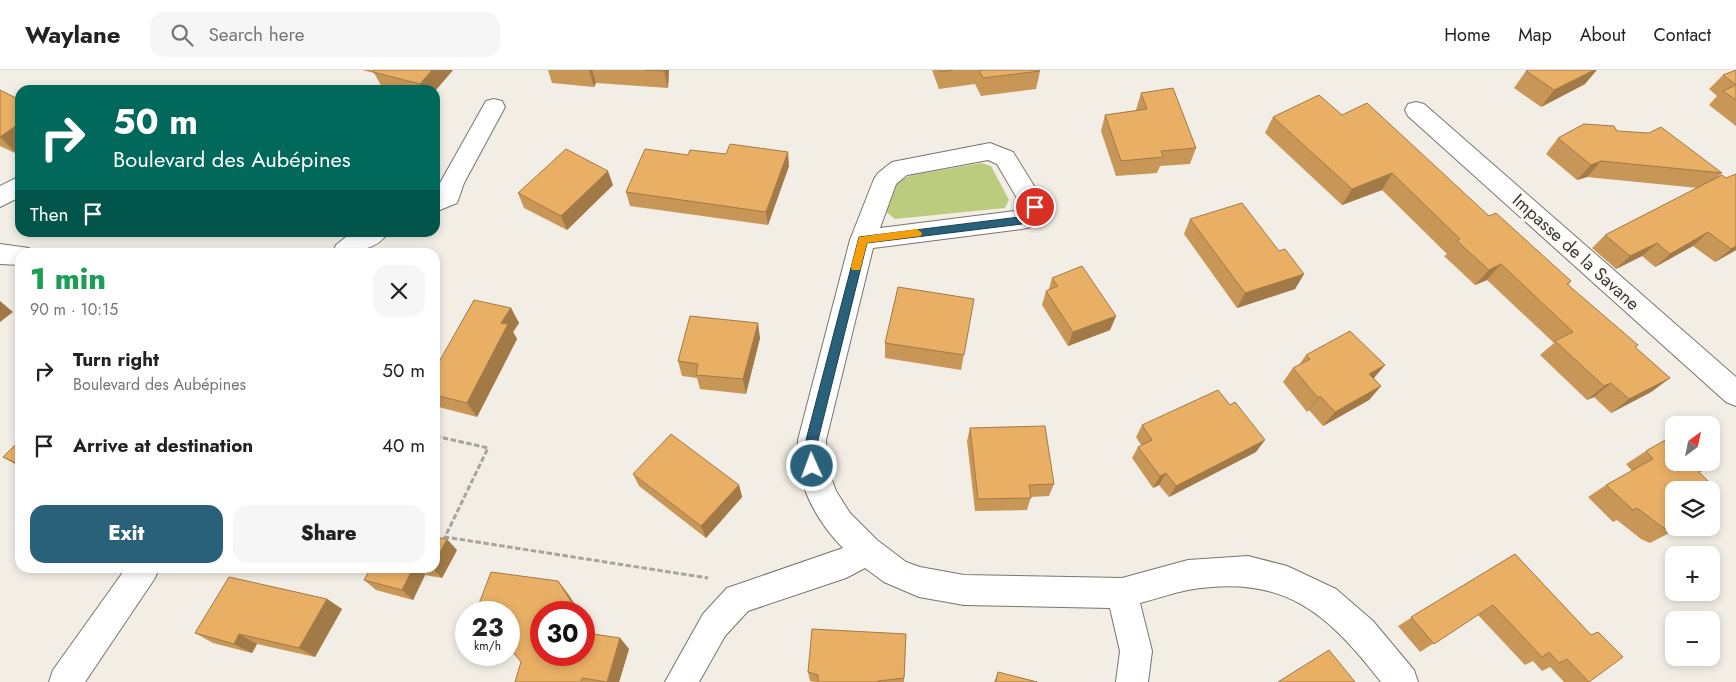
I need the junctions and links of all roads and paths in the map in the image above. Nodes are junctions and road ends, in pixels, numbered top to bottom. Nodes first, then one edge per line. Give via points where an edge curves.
1 (494, 107) dead end
2 (1416, 110) dead end
3 (15, 188) edge
4 (0, 198) edge
5 (440, 201) edge
6 (366, 237) edge
7 (863, 240) junction
8 (349, 248) edge
9 (0, 254) edge
10 (15, 255) edge
11 (1736, 394) edge
12 (440, 437) edge
13 (866, 550) junction
14 (141, 573) edge
15 (1122, 593) junction
16 (738, 599) junction
17 (65, 682) edge
18 (681, 682) edge
19 (1132, 682) edge
20 (1402, 682) edge

1 - 5 street via 448,197
2 - 11 street, Impasse de la Savane
3 - 4 street
6 - 8 street
7 - 7 street via 1022,220 1035,207 1005,158 990,151 909,166 900,168 886,179
7 - 13 street via 812,440 812,466 823,497 839,523
9 - 10 street
12 - 16 path via 488,448 445,537 725,581
13 - 15 street via 895,572 919,582 964,590
13 - 16 street via 846,563
14 - 17 street
15 - 19 street via 1136,651
15 - 20 street via 1188,575 1248,571 1287,581 1325,600 1362,632
16 - 18 street via 714,625

